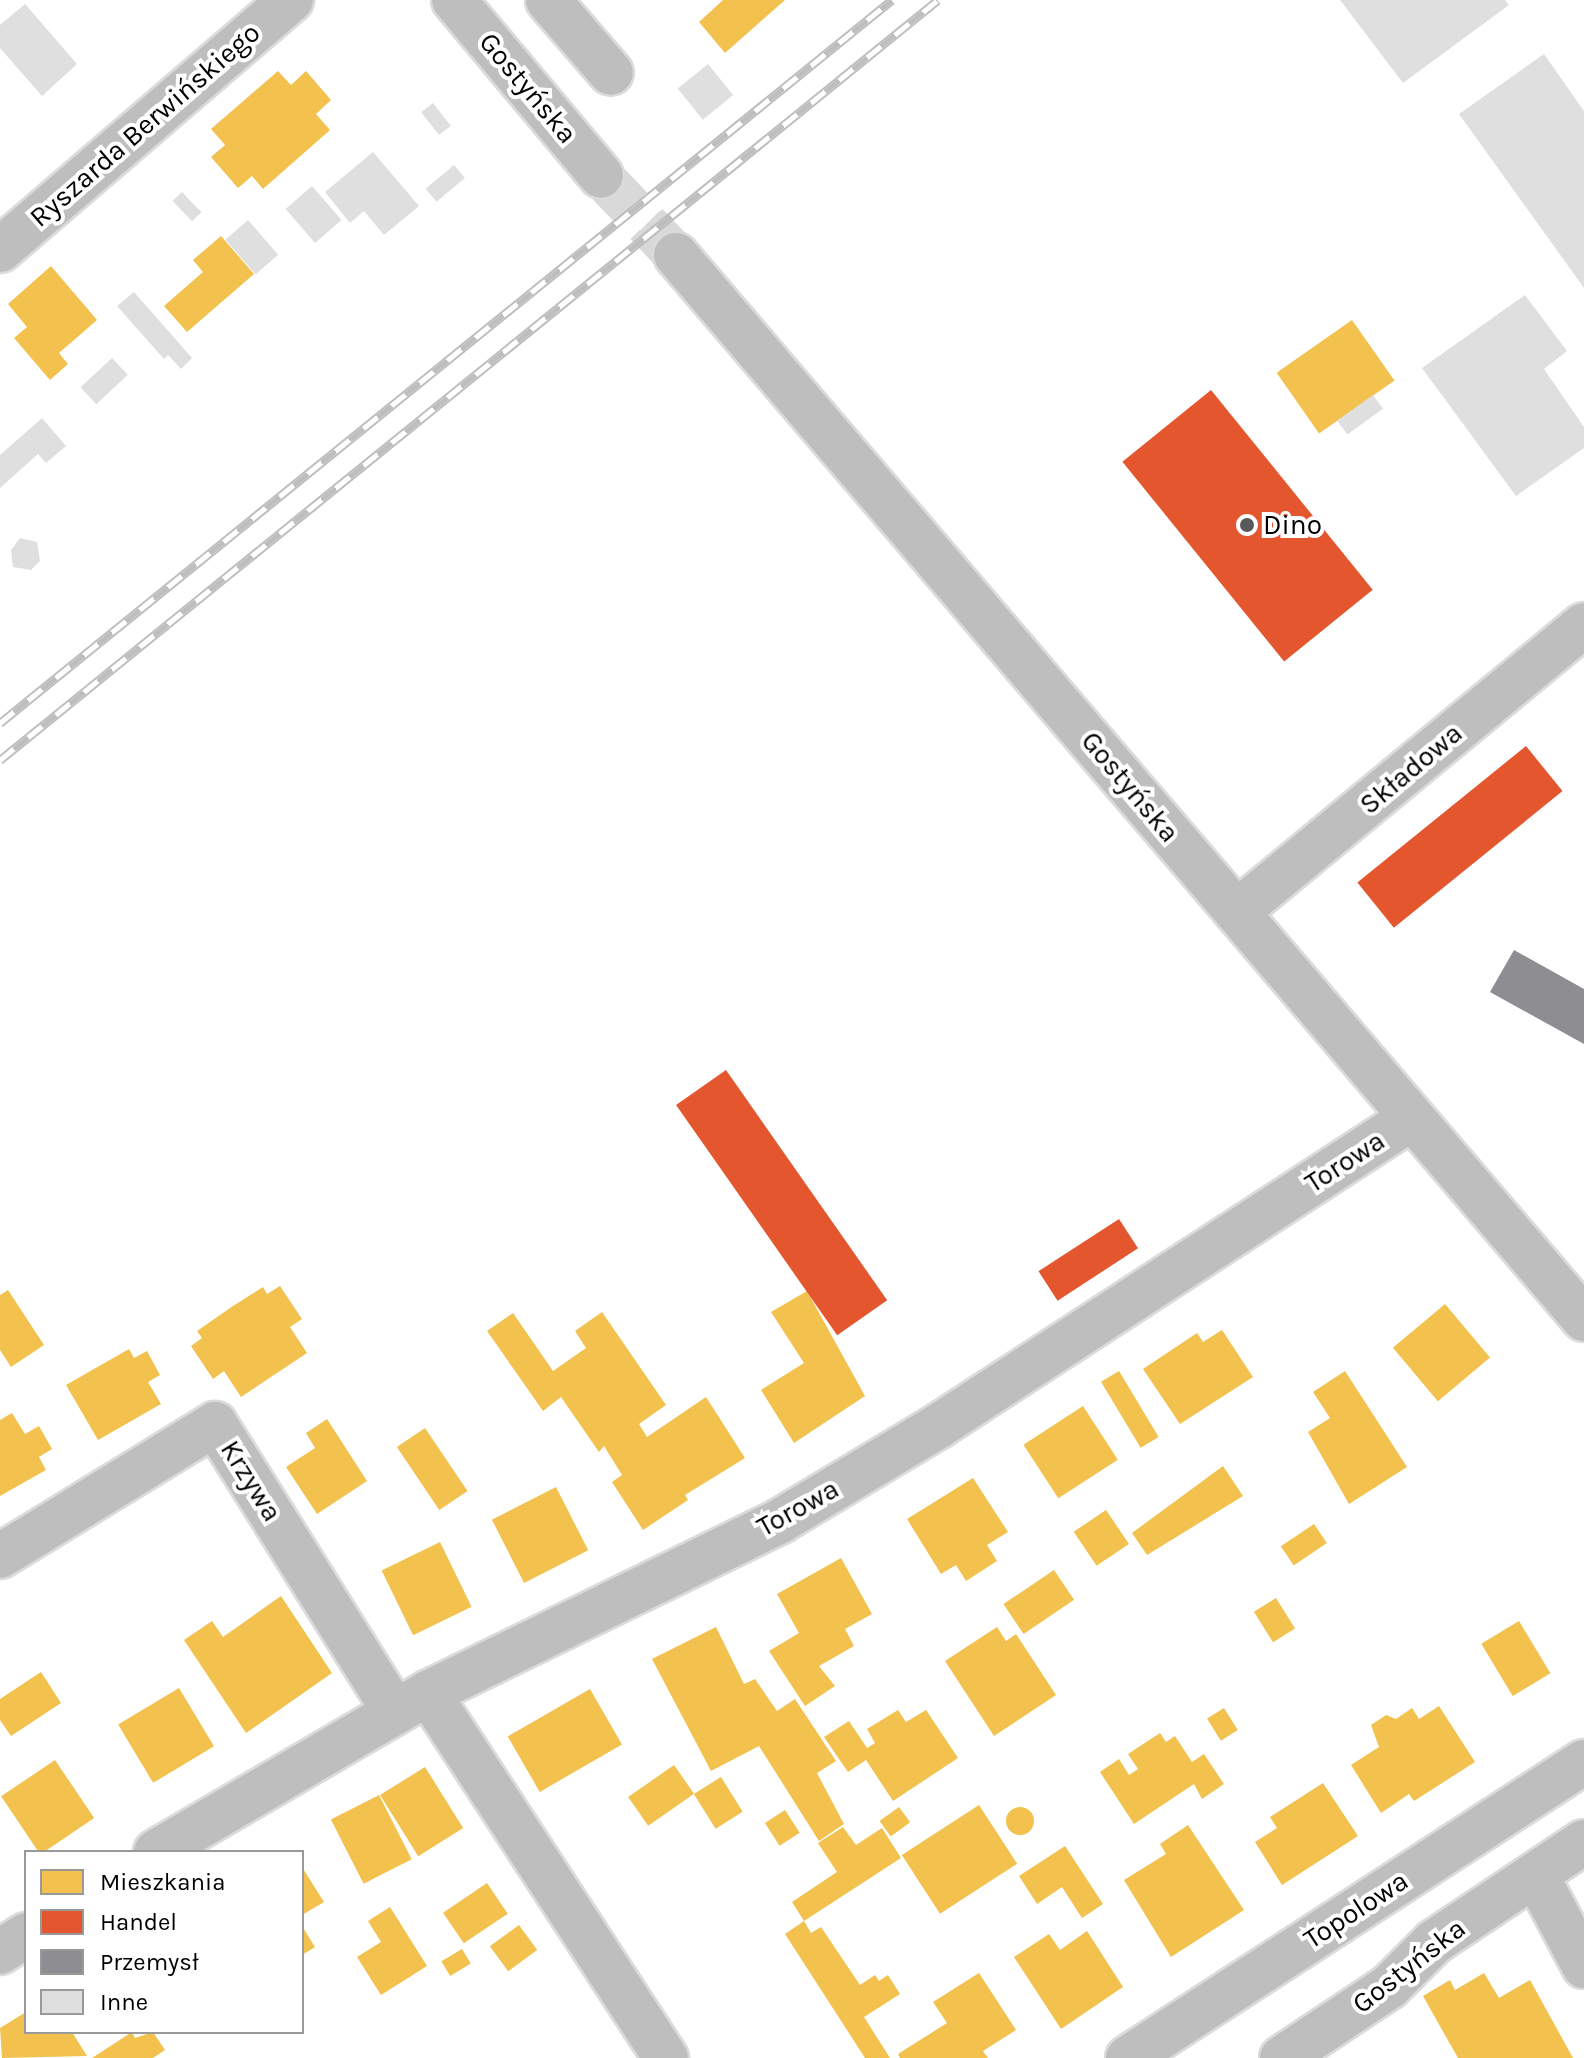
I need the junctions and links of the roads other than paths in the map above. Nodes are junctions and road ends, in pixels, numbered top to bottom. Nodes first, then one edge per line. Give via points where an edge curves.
1 (291, 0) edge
2 (454, 0) edge
3 (548, 0) edge
4 (611, 73) dead end
5 (601, 176) tunnel mouth
6 (0, 250) edge
7 (676, 255) tunnel mouth
8 (1584, 625) edge
9 (1237, 912) junction
10 (1412, 1118) junction
11 (1584, 1319) edge
12 (0, 1556) edge
13 (411, 1702) junction
14 (1584, 1762) edge
15 (1584, 1842) edge
16 (159, 1850) edge
17 (1536, 1875) junction
18 (24, 1936) edge
19 (0, 1952) edge
20 (1584, 1966) edge
21 (666, 2058) edge
22 (1128, 2058) edge
23 (1282, 2058) edge

1 - 6 street, Ryszarda Berwińskiego
2 - 5 street, Gostyńska
3 - 4 street
7 - 9 street, Gostyńska
8 - 9 street, Składowa
9 - 10 street, Gostyńska
10 - 11 street, Gostyńska
10 - 13 street, Torowa via 937,1427 780,1521
12 - 13 street, Krzywa via 215,1424
13 - 16 street, Torowa
13 - 21 street, Krzywa
14 - 22 street, Topolowa
15 - 17 street, Gostyńska
17 - 20 street
17 - 23 street, Gostyńska via 1434,1942 1389,1987
18 - 19 street

